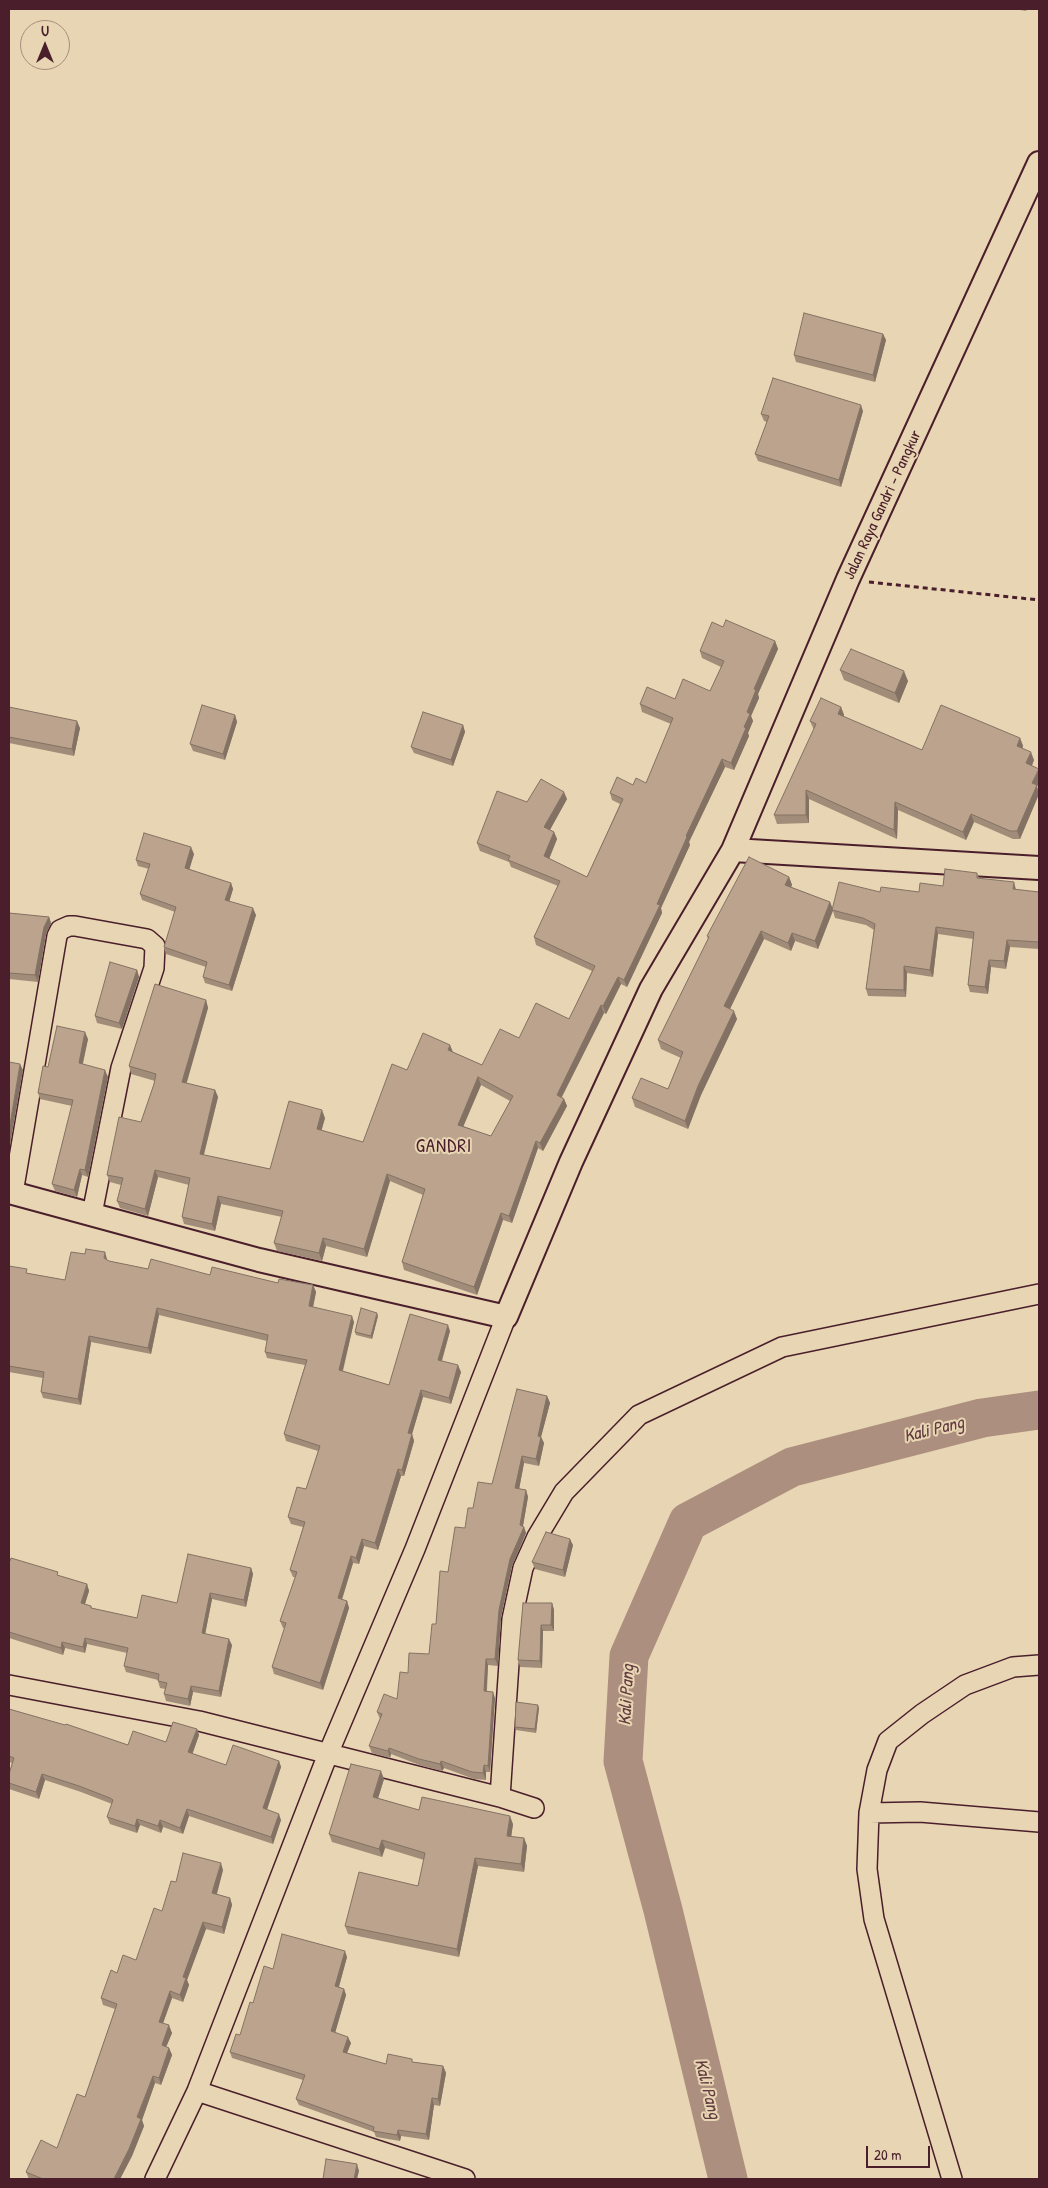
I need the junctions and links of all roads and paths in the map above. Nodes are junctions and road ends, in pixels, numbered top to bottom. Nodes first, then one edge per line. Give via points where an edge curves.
1 (1039, 163) edge
2 (848, 579) junction
3 (1039, 600) edge
4 (733, 850) junction
5 (1039, 868) edge
6 (11, 1193) edge
7 (92, 1214) junction
8 (1039, 1294) edge
9 (506, 1317) junction
10 (1039, 1665) edge
11 (9, 1685) edge
12 (328, 1754) junction
13 (500, 1797) junction
14 (534, 1808) dead end
15 (869, 1813) junction
16 (1039, 1822) edge
17 (196, 2091) junction
18 (156, 2179) edge
19 (465, 2179) edge
20 (952, 2179) edge

1 - 2 street, Jalan Raya Gandri - Pangkur
2 - 3 path
2 - 4 street, Jalan Raya Gandri - Pangkur
4 - 5 street
4 - 9 street, Jalan Raya Gandri - Pangkur via 651,989 571,1162
6 - 7 street
6 - 7 street via 60,930 76,926 147,939 156,946 154,968 121,1068
7 - 9 street via 259,1260
8 - 13 street via 782,1347 639,1415 564,1492 523,1568 512,1619
9 - 12 street via 415,1549
10 - 15 street via 1013,1667 964,1685 888,1741
11 - 12 street via 199,1721
12 - 13 street
12 - 17 street
13 - 14 street
15 - 16 street via 920,1812
15 - 20 street via 867,1869 874,1919
17 - 18 street
17 - 19 street

